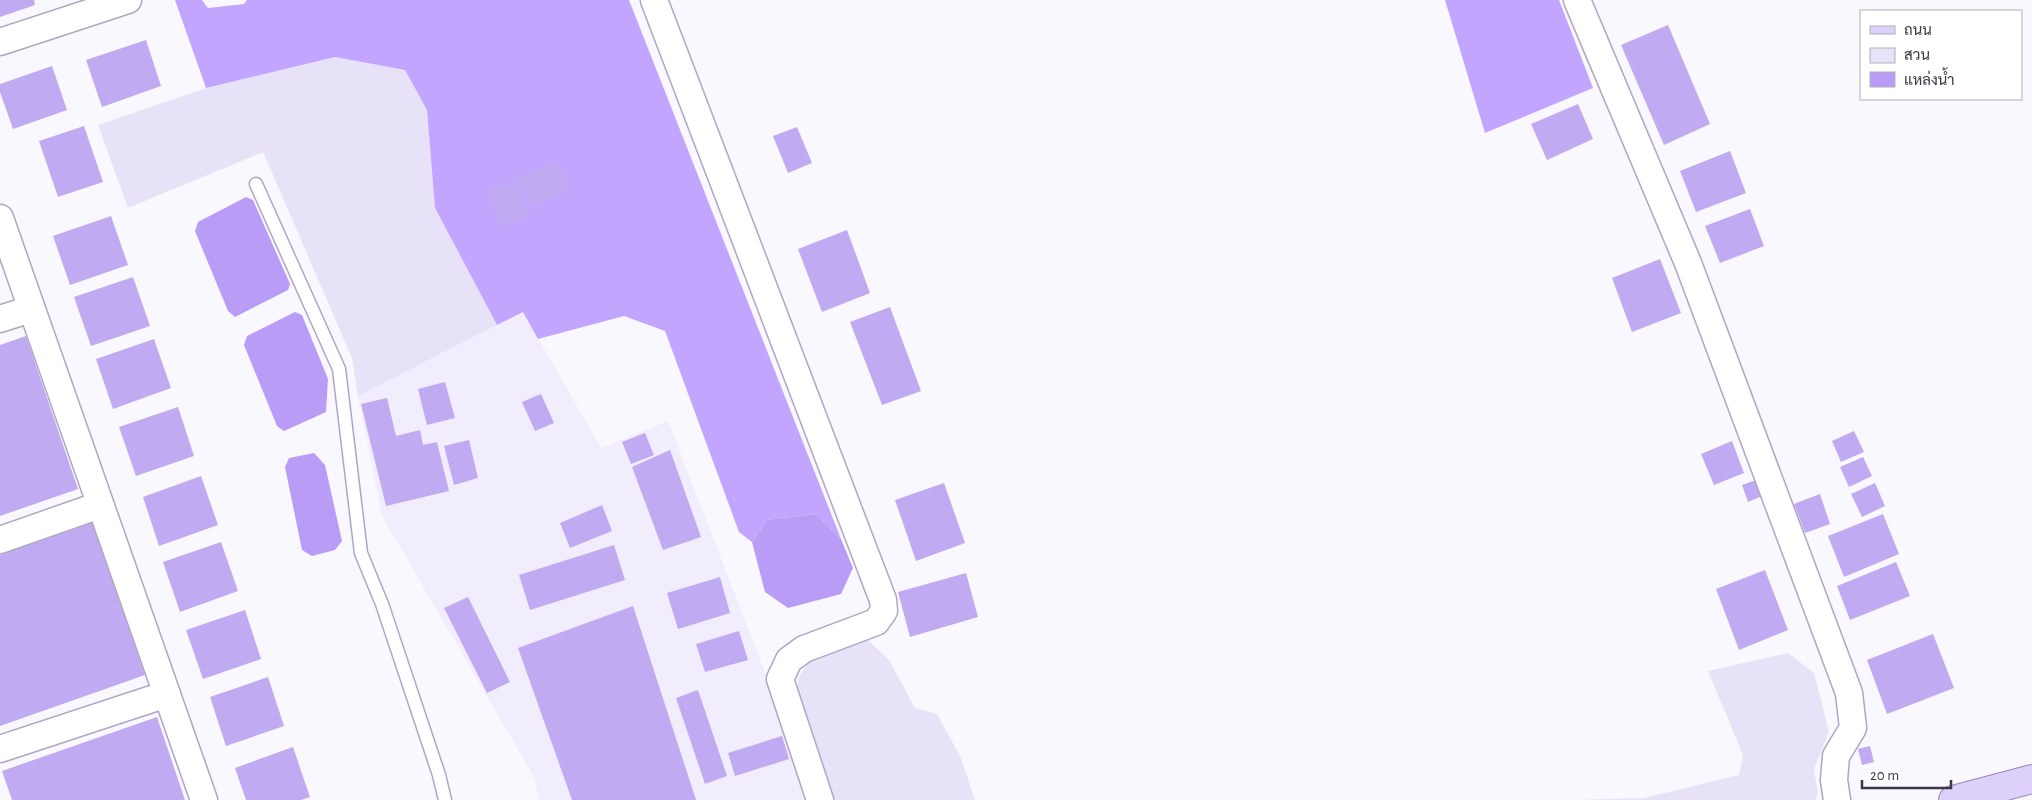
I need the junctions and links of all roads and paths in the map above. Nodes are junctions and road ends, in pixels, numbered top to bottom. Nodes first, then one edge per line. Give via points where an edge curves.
1 (128, 0) edge
2 (654, 0) edge
3 (1577, 0) edge
4 (0, 42) edge
5 (256, 184) dead end
6 (0, 218) edge
7 (32, 309) junction
8 (0, 319) edge
9 (100, 505) junction
10 (0, 540) edge
11 (167, 694) junction
12 (0, 749) edge
13 (2032, 779) edge
14 (204, 800) edge
15 (445, 800) edge
16 (820, 800) edge
17 (1837, 800) edge
18 (1953, 800) edge

1 - 4 street
2 - 16 street via 883,600 884,611 876,622 804,649 789,660 780,679
3 - 17 street via 1688,263 1849,693 1854,728 1836,756 1834,780
5 - 15 lane via 339,369 360,553 382,604 440,775
6 - 7 street
7 - 8 street
7 - 9 street
9 - 10 street
9 - 11 street
11 - 12 street
11 - 14 street
13 - 18 main road

